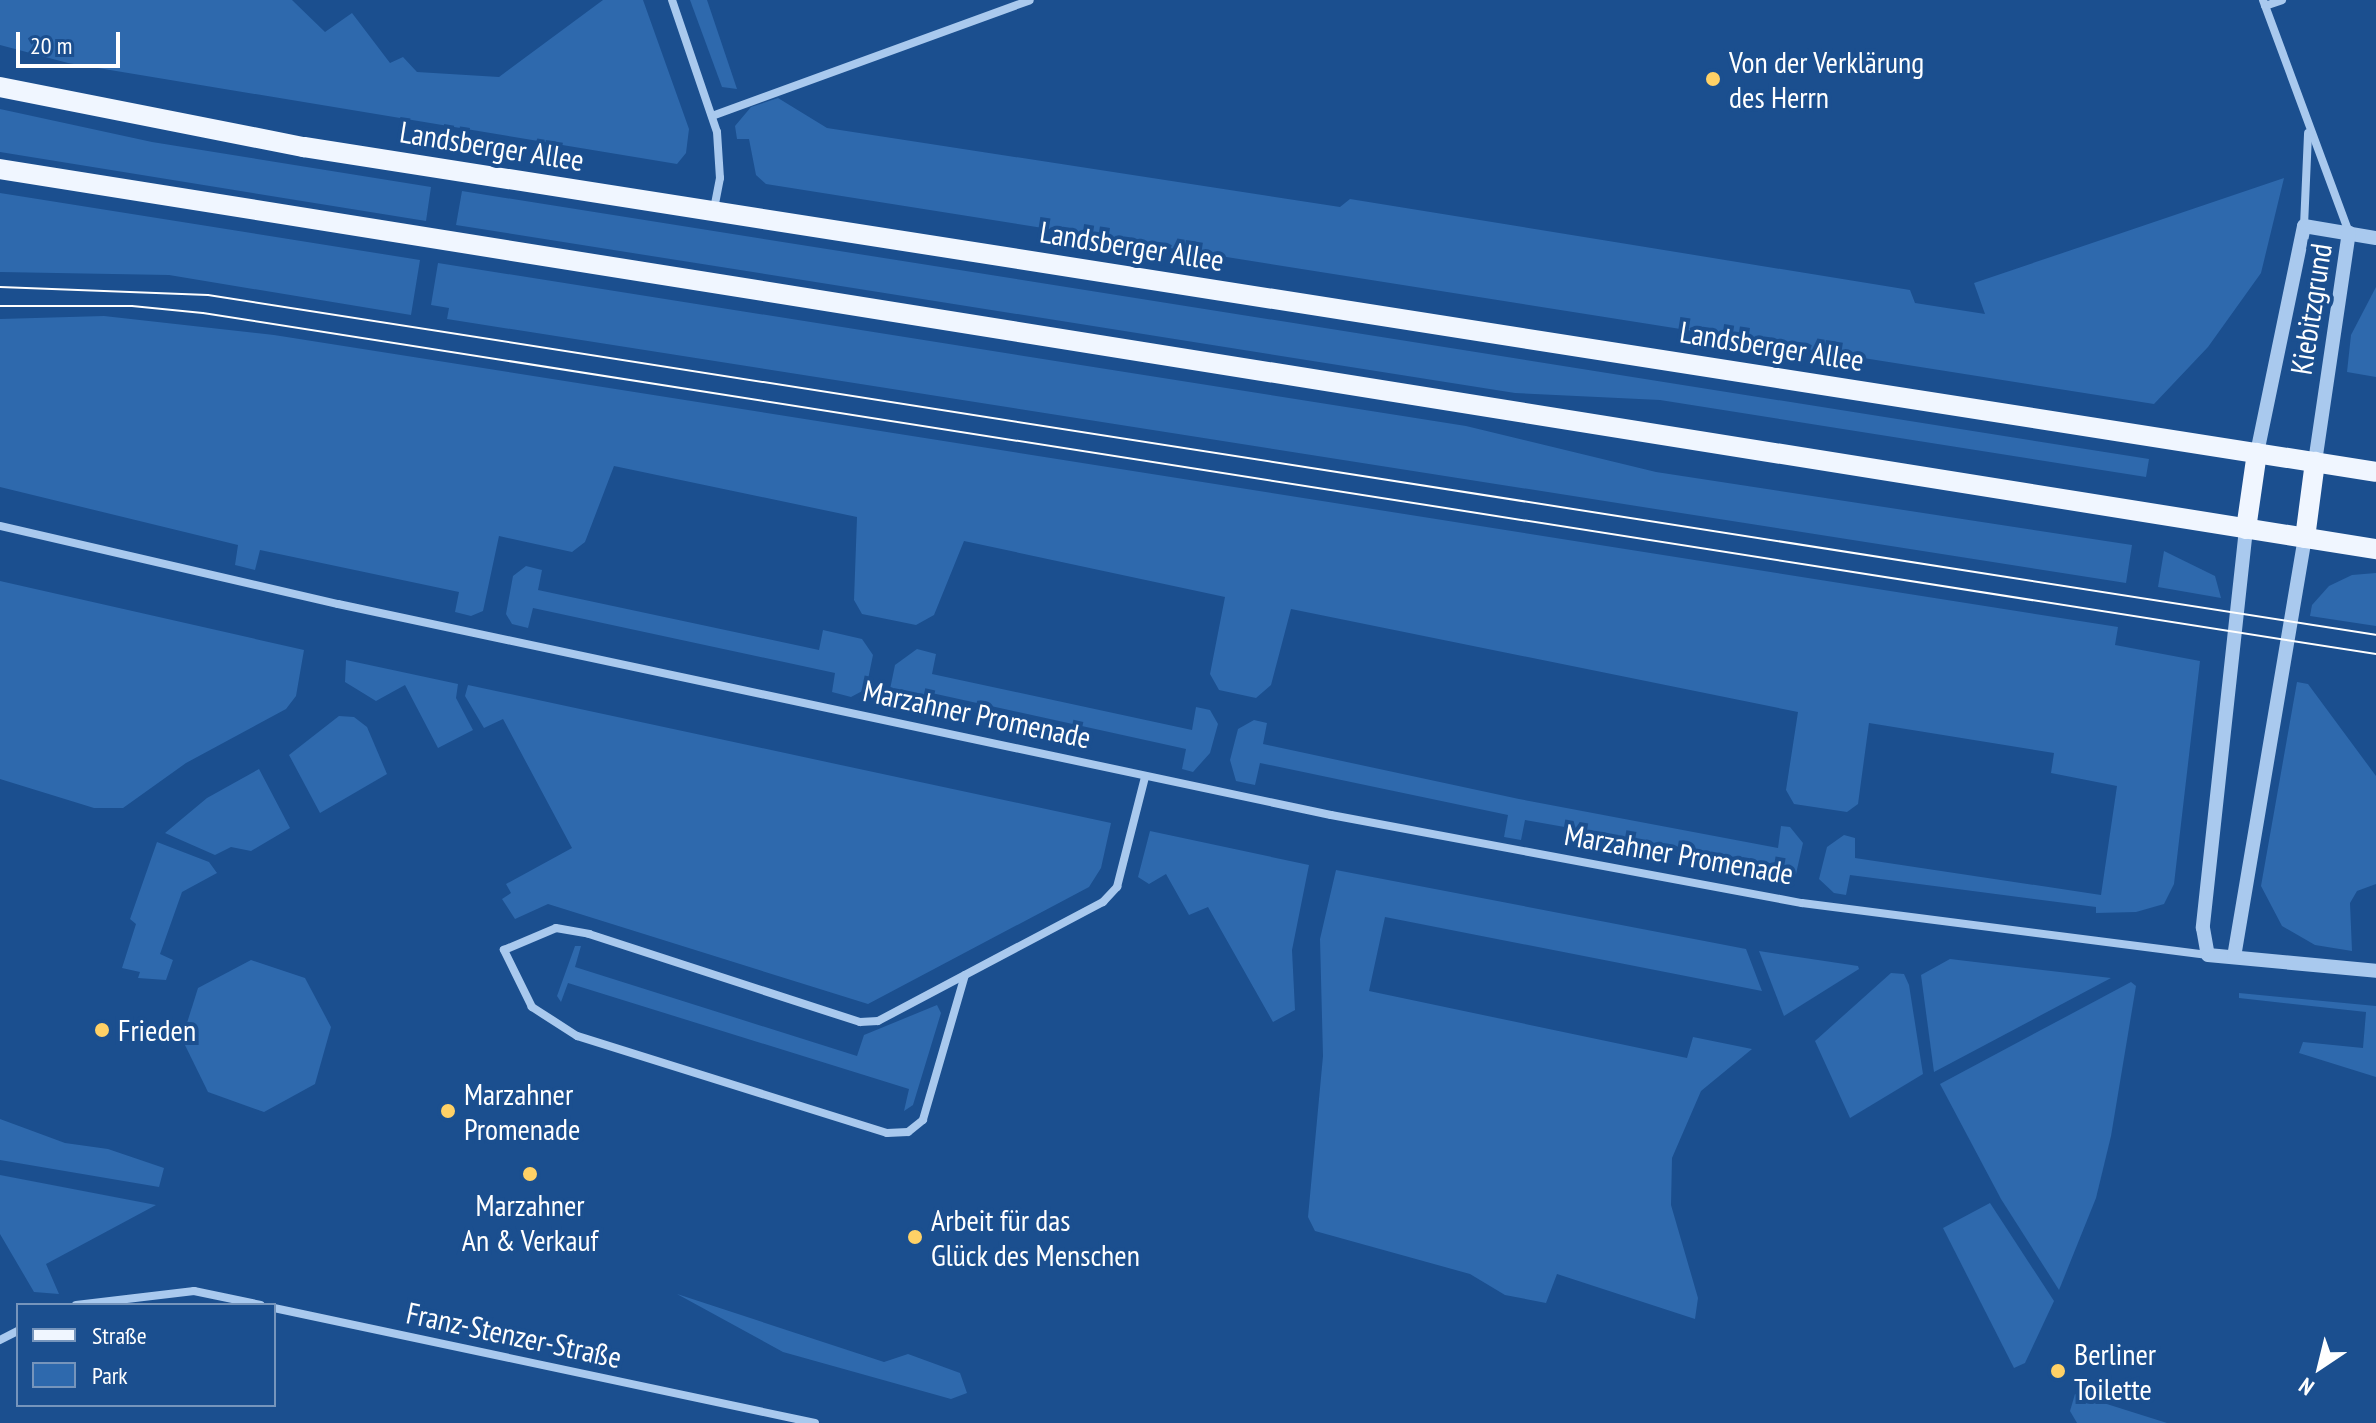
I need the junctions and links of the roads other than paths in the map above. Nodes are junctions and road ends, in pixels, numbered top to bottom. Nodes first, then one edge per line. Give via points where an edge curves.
1 (672, 0) edge
2 (1030, 0) edge
3 (2282, 0) edge
4 (2264, 3) edge
5 (0, 87) edge
6 (712, 116) junction
7 (2308, 124) junction
8 (0, 169) edge
9 (714, 211) junction
10 (2304, 226) junction
11 (2349, 233) junction
12 (2376, 238) edge
13 (2257, 453) junction
14 (2315, 462) junction
15 (2376, 472) edge
16 (0, 526) edge
17 (2246, 529) junction
18 (2305, 538) junction
19 (2376, 549) edge
20 (1145, 777) junction
21 (2208, 955) junction
22 (2234, 957) junction
23 (2376, 971) edge
24 (965, 975) junction
25 (93, 1303) edge
26 (251, 1303) edge
27 (276, 1308) edge
28 (743, 1411) junction
29 (742, 1423) edge
30 (815, 1423) edge

1 - 6 street
2 - 6 street
3 - 4 street
4 - 7 street, Kiebitzgrund
5 - 9 main road, Landsberger Allee via 166,124
6 - 9 street via 720,178
7 - 10 street, Kiebitzgrund
7 - 11 street, Kiebitzgrund
8 - 17 main road
9 - 13 main road, Landsberger Allee
10 - 11 street
10 - 13 street, Kiebitzgrund
11 - 12 street
11 - 14 street, Kiebitzgrund
13 - 14 main road, Landsberger Allee
13 - 17 main road
14 - 15 main road, Landsberger Allee
14 - 18 main road
16 - 20 street, Marzahner Promenade via 63,544
17 - 18 main road
17 - 21 street via 2203,928
18 - 19 main road
18 - 22 street
20 - 21 street, Marzahner Promenade via 1802,903
20 - 24 street via 1117,887 1103,902
21 - 22 street, Marzahner Promenade
22 - 23 street, Marzahner Promenade
24 - 24 street via 878,1021 860,1022 589,934 556,928 504,950 532,1007 577,1036 887,1133 908,1132 923,1120
25 - 26 street via 194,1291
27 - 28 street, Franz-Stenzer-Straße
28 - 29 street
28 - 30 street, Franz-Stenzer-Straße

